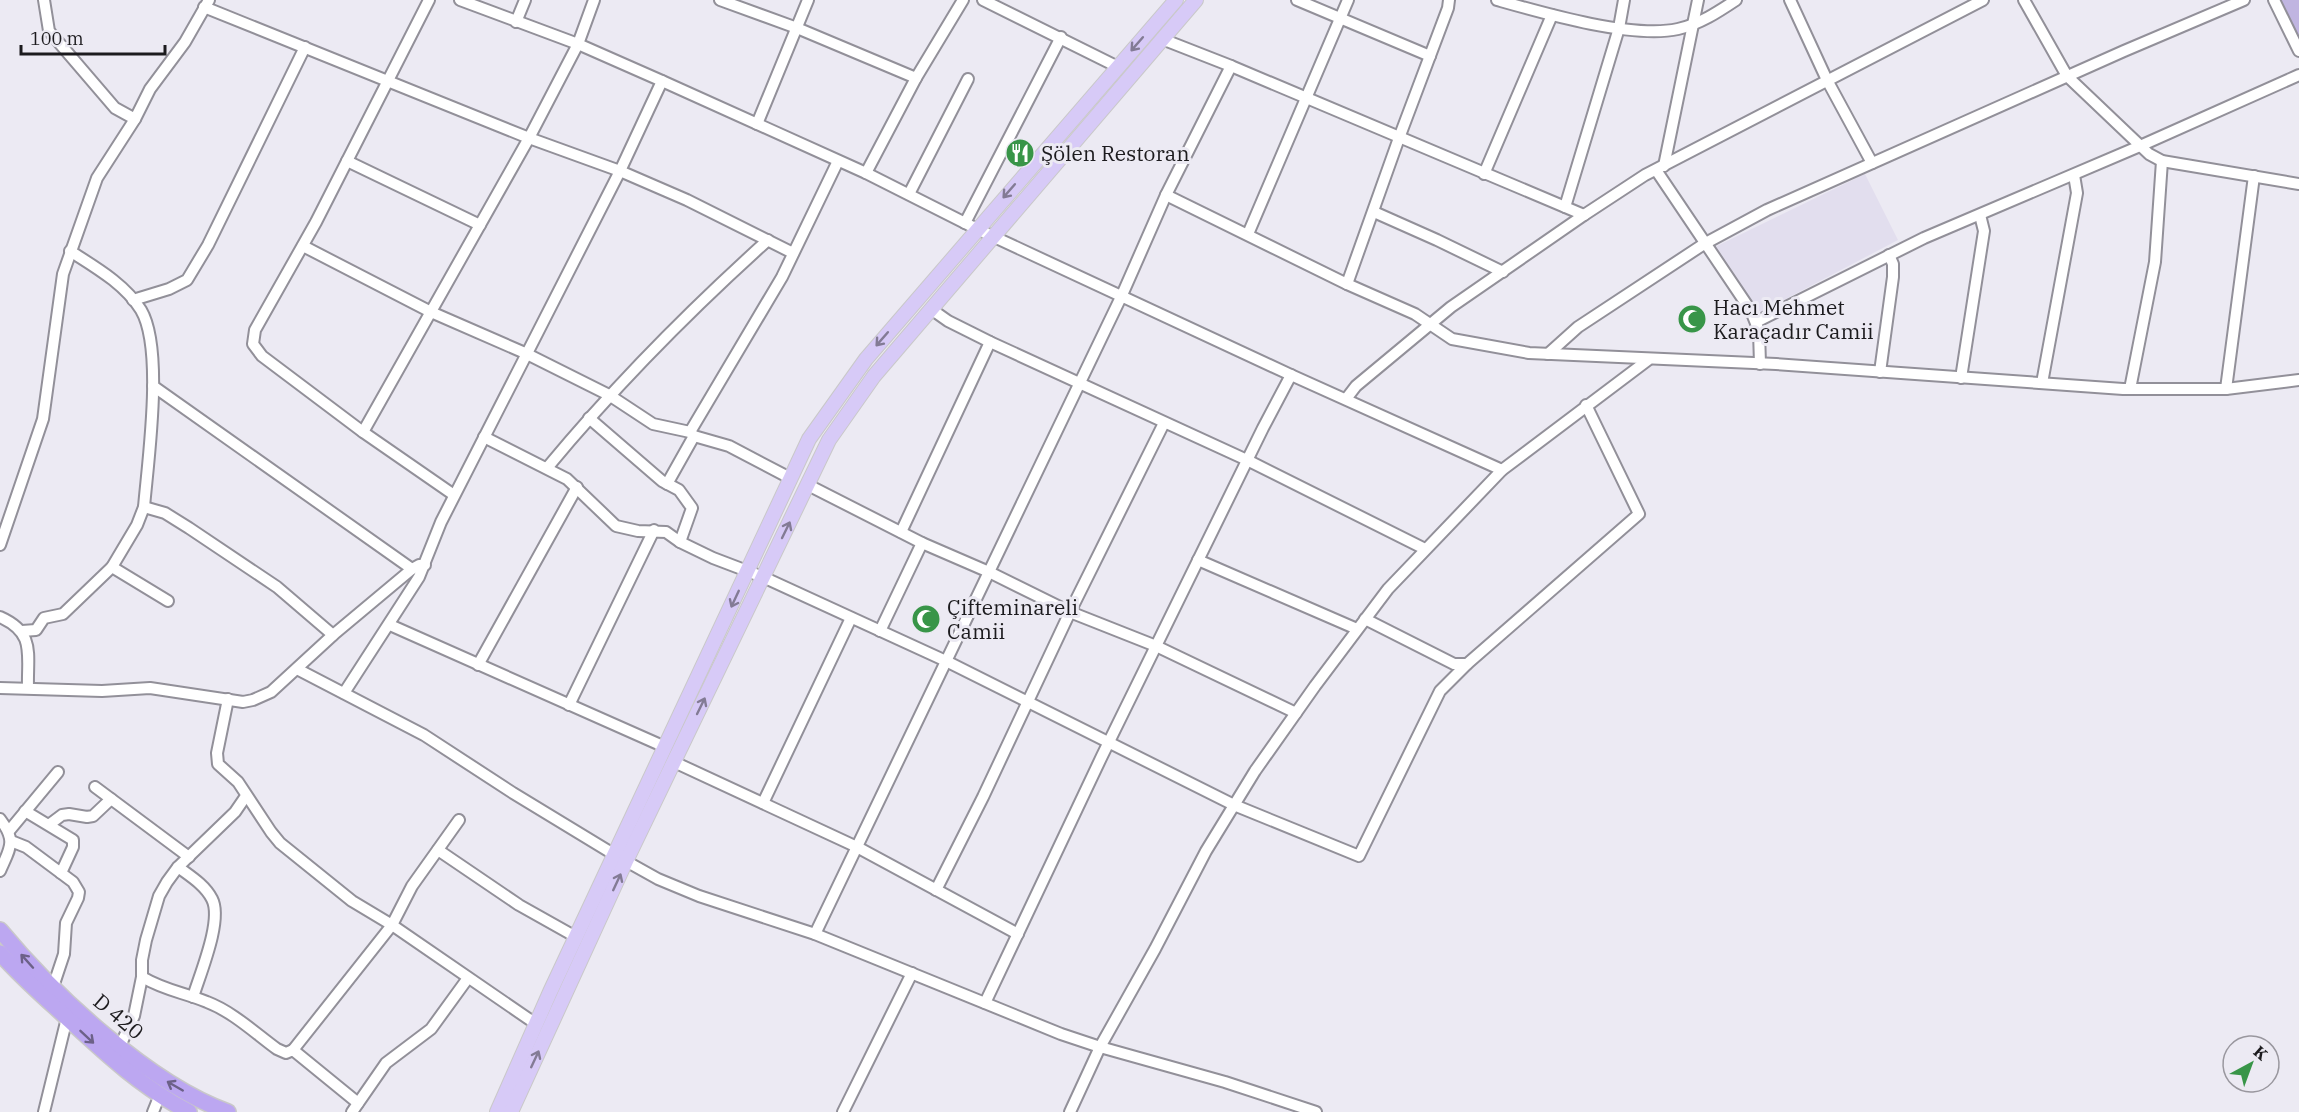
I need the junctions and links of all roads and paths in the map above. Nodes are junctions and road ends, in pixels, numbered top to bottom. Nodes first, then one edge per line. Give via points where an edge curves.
1 (44, 0) edge
2 (429, 0) edge
3 (460, 0) edge
4 (525, 0) edge
5 (594, 0) edge
6 (720, 0) edge
7 (808, 0) edge
8 (963, 0) edge
9 (983, 0) edge
10 (1176, 0) edge
11 (1196, 0) edge
12 (1297, 0) edge
13 (1348, 0) edge
14 (1449, 0) edge
15 (1497, 0) edge
16 (1544, 0) edge
17 (1624, 0) edge
18 (1698, 0) edge
19 (1736, 0) edge
20 (1790, 0) edge
21 (1983, 0) edge
22 (2024, 0) edge
23 (2244, 0) edge
24 (2274, 0) edge
25 (207, 3) edge
26 (1547, 14) junction
27 (1340, 16) junction
28 (516, 22) junction
29 (1693, 24) junction
30 (797, 28) junction
31 (1619, 28) junction
32 (1060, 37) junction
33 (1162, 39) junction
34 (578, 44) junction
35 (305, 48) junction
36 (2299, 51) edge
37 (1430, 56) junction
38 (1231, 66) junction
39 (1118, 67) junction
40 (2299, 75) edge
41 (2067, 76) junction
42 (916, 78) junction
43 (968, 79) dead end
44 (387, 80) junction
45 (1827, 80) junction
46 (662, 81) junction
47 (1305, 98) junction
48 (135, 119) junction
49 (757, 124) junction
50 (529, 138) junction
51 (1399, 138) junction
52 (2140, 146) junction
53 (347, 161) junction
54 (838, 161) junction
55 (2162, 161) junction
56 (1872, 163) junction
57 (1660, 168) junction
58 (620, 171) junction
59 (866, 173) junction
60 (1484, 174) junction
61 (2074, 175) junction
62 (2254, 176) junction
63 (2299, 184) edge
64 (909, 194) junction
65 (1166, 195) junction
66 (1565, 207) junction
67 (1374, 212) junction
68 (1980, 214) junction
69 (1584, 215) junction
70 (480, 225) junction
71 (971, 226) junction
72 (1248, 234) junction
73 (994, 236) junction
74 (768, 240) junction
75 (1704, 244) junction
76 (303, 246) junction
77 (70, 251) junction
78 (793, 253) junction
79 (1889, 255) junction
80 (1503, 272) junction
81 (1347, 284) junction
82 (1122, 296) junction
83 (133, 300) junction
84 (931, 309) junction
85 (431, 312) junction
86 (1756, 322) junction
87 (1431, 324) junction
88 (990, 342) junction
89 (525, 353) junction
90 (1548, 354) junction
91 (1648, 360) junction
92 (1760, 364) junction
93 (1880, 372) junction
94 (1291, 375) junction
95 (1961, 378) junction
96 (2299, 380) edge
97 (1079, 384) junction
98 (2042, 384) junction
99 (153, 386) junction
100 (2130, 389) junction
101 (2226, 389) junction
102 (609, 395) junction
103 (1346, 399) junction
104 (1587, 405) junction
105 (589, 418) junction
106 (1164, 423) junction
107 (363, 432) junction
108 (692, 434) junction
109 (484, 437) junction
110 (1247, 460) junction
111 (547, 468) junction
112 (1502, 470) junction
113 (790, 478) junction
114 (667, 484) junction
115 (808, 485) junction
116 (577, 487) junction
117 (454, 495) junction
118 (144, 507) junction
119 (654, 530) junction
120 (901, 532) junction
121 (680, 542) junction
122 (922, 543) junction
123 (0, 545) edge
124 (1425, 549) junction
125 (1198, 560) junction
126 (425, 565) junction
127 (112, 567) junction
128 (412, 569) junction
129 (989, 572) junction
130 (747, 573) junction
131 (763, 577) junction
132 (168, 601) dead end
133 (1070, 612) junction
134 (0, 617) edge
135 (851, 618) junction
136 (1365, 619) junction
137 (390, 625) junction
138 (1357, 629) junction
139 (22, 631) junction
140 (880, 631) junction
141 (333, 635) junction
142 (1156, 646) junction
143 (946, 661) junction
144 (1467, 664) junction
145 (478, 665) junction
146 (297, 669) junction
147 (28, 688) junction
148 (2, 691) edge
149 (344, 693) junction
150 (228, 699) junction
151 (1026, 702) junction
152 (569, 705) junction
153 (1296, 713) junction
154 (1109, 741) junction
155 (664, 747) junction
156 (674, 762) junction
157 (58, 771) dead end
158 (95, 787) dead end
159 (246, 796) junction
160 (111, 799) junction
161 (763, 803) junction
162 (1234, 805) junction
163 (25, 811) junction
164 (0, 819) edge
165 (459, 820) dead end
166 (50, 824) junction
167 (10, 836) junction
168 (857, 847) junction
169 (438, 850) junction
170 (189, 857) junction
171 (620, 858) junction
172 (178, 867) junction
173 (0, 871) edge
174 (61, 873) junction
175 (936, 890) junction
176 (392, 925) junction
177 (0, 930) edge
178 (815, 934) junction
179 (1018, 934) junction
180 (576, 938) junction
181 (0, 953) edge
182 (912, 973) junction
183 (142, 977) junction
184 (468, 978) junction
185 (53, 987) junction
186 (193, 997) junction
187 (985, 1003) junction
188 (67, 1018) junction
189 (536, 1024) junction
190 (120, 1046) junction
191 (1100, 1047) junction
192 (292, 1050) junction
193 (159, 1096) junction
194 (355, 1108) edge
195 (44, 1112) edge
196 (153, 1112) edge
197 (189, 1112) edge
198 (228, 1112) edge
199 (497, 1112) edge
200 (511, 1112) edge
201 (843, 1112) edge
202 (1070, 1112) edge
203 (1316, 1112) edge

1 - 48 street via 49,31 116,108
2 - 44 street
3 - 28 street
4 - 28 street
5 - 34 street
6 - 30 street
7 - 30 street
8 - 42 street
9 - 32 street
10 -> 39 main road
11 - 33 main road
12 - 27 street
13 - 27 street
14 - 37 street
15 - 26 street
16 - 26 street
17 - 31 street
18 - 29 street
19 - 29 street
20 - 45 street
21 - 45 street
22 - 41 street
23 - 41 street
24 - 36 street
25 - 35 street
25 - 48 street via 150,88
26 - 31 street
26 - 60 street
27 - 37 street
27 - 47 street
28 - 34 street
29 - 31 street via 1650,31
29 - 57 street
30 - 42 street
30 - 49 street
31 - 66 street
32 - 39 street
32 - 71 street
33 - 38 street
33 - 73 main road
34 - 46 street
34 - 50 street
35 - 44 street
35 - 83 street via 187,280
37 - 51 street
38 - 47 street
38 - 65 street
39 -> 71 main road
40 - 52 street
41 - 52 street
41 - 56 street
42 - 59 street
43 - 64 street
44 - 50 street
44 - 53 street
45 - 56 street
45 - 57 street
46 - 49 street
46 - 58 street
47 - 51 street
47 - 72 street
48 - 77 street via 98,177
49 - 54 street
50 - 58 street
50 - 70 street
51 - 60 street
51 - 67 street
52 - 55 street
52 - 61 street
53 - 70 street
53 - 76 street
54 - 59 street
54 - 78 street
55 - 62 street
55 - 100 street via 2155,262
56 - 75 street via 1767,210
57 - 69 street
57 - 75 street
58 - 74 street
58 - 89 street
59 - 64 street
60 - 66 street
61 - 68 street
61 - 98 street via 2077,193
62 - 63 street
62 - 101 street
64 - 71 street
65 - 72 street
65 - 82 street
66 - 69 street
67 - 80 street
67 - 81 street
68 - 79 street
68 - 95 street via 1984,231
69 - 80 street
70 - 85 street
71 - 73 street
71 -> 113 main road via 866,359 809,439
72 - 81 street
73 - 82 street
73 - 84 main road
74 - 78 street
74 - 102 street
75 - 86 street
75 - 90 street via 1578,327
76 - 85 street
76 - 107 street via 255,330 253,344 262,356
77 - 83 street via 104,273
77 - 123 street via 63,274 43,419
78 - 108 street
79 - 86 street
79 - 93 street via 1893,277
80 - 87 street
81 - 87 street
82 - 94 street
82 - 97 street
83 - 99 street via 148,325
84 - 88 street
84 - 115 main road via 874,376 830,440
85 - 89 street
85 - 107 street
86 - 92 street
87 - 90 street via 1452,339
87 - 103 street via 1356,386
88 - 97 street
88 - 120 street
89 - 102 street
89 - 109 street
90 - 91 street
91 - 92 street
91 - 104 street
92 - 93 street
93 - 95 street
94 - 103 street
94 - 110 street
95 - 98 street
96 - 101 street
97 - 106 street
97 - 129 street
98 - 100 street
99 - 118 street
99 - 128 street
100 - 101 street
102 - 105 street
102 - 108 street via 653,424
103 - 112 street
104 - 112 street
104 - 144 street via 1639,514
105 - 111 street
105 - 114 street
106 - 110 street
106 - 133 street
107 - 117 street
108 - 113 street via 729,446
108 - 114 street
109 - 111 street
109 - 117 street
110 - 124 street
110 - 125 street
111 - 116 street
112 - 124 street
113 - 130 main road
114 - 121 street via 679,490 692,508
115 - 120 street
131 -> 115 main road
116 - 119 street via 616,526
116 - 145 street
117 - 126 street
118 - 127 street
118 - 141 street via 165,513 277,587
119 - 121 street via 666,532
119 - 152 street
120 - 122 street
121 - 130 street
122 - 129 street
122 - 140 street
124 - 136 street
125 - 138 street
125 - 142 street
126 - 128 street
126 - 137 street
127 - 132 street
127 - 139 street via 63,614 44,618 36,630
128 - 141 street
129 - 133 street
129 - 143 street
130 - 131 street
130 -> 155 main road
131 - 135 street
156 -> 131 main road
133 - 142 street
133 - 151 street
134 - 139 street
135 - 140 street
135 - 161 street
136 - 138 street
136 - 144 street via 1454,664
137 - 145 street
137 - 149 street
138 - 153 street
139 - 147 street via 27,643
140 - 143 street
141 - 146 street
142 - 153 street
142 - 154 street
143 - 151 street
143 - 168 street
144 - 162 street via 1440,691 1359,856
145 - 152 street
146 - 149 street
146 - 150 street via 264,697 243,702
147 - 148 street
147 - 150 street via 150,688
149 - 171 street via 424,735
150 - 159 street via 216,759
151 - 154 street
151 - 175 street
152 - 155 street
153 - 162 street
154 - 162 street
154 - 179 street
155 - 171 main road
156 - 161 street
156 - 171 main road
157 - 163 street
158 - 160 street
159 - 170 street
159 - 176 street via 280,843 352,901
160 - 166 street via 93,816 62,815
160 - 170 street
161 - 168 street
162 - 191 street
163 - 166 street
163 - 167 street
164 - 167 street
165 - 169 street
166 - 174 street via 74,843
167 - 173 street
167 - 174 street
168 - 175 street
168 - 178 street
169 - 176 street via 412,885
169 - 180 street
170 - 172 street
171 - 178 street via 699,896
171 - 180 main road
200 -> 171 main road
172 - 183 street via 159,896 142,960
172 - 186 street via 207,892 216,909
174 - 185 street via 74,882 79,892 66,923 64,954
175 - 179 street
176 - 184 street
176 - 192 street
185 -> 177 highway, D 420
178 - 182 street
179 - 187 street
180 - 189 main road
181 - 188 highway
182 - 187 street
182 - 201 street
183 - 186 street
183 - 190 street via 134,1016
184 - 189 street
184 - 194 street via 431,1029 386,1063
185 - 190 highway, D 420
186 - 192 street via 224,1010 277,1049 286,1053
187 - 191 street
188 -> 193 highway via 121,1068
188 - 195 street
189 - 199 main road
198 -> 190 highway, D 420 via 169,1083
191 - 202 street
191 - 203 street
192 - 194 street
193 - 196 street
193 - 197 highway

